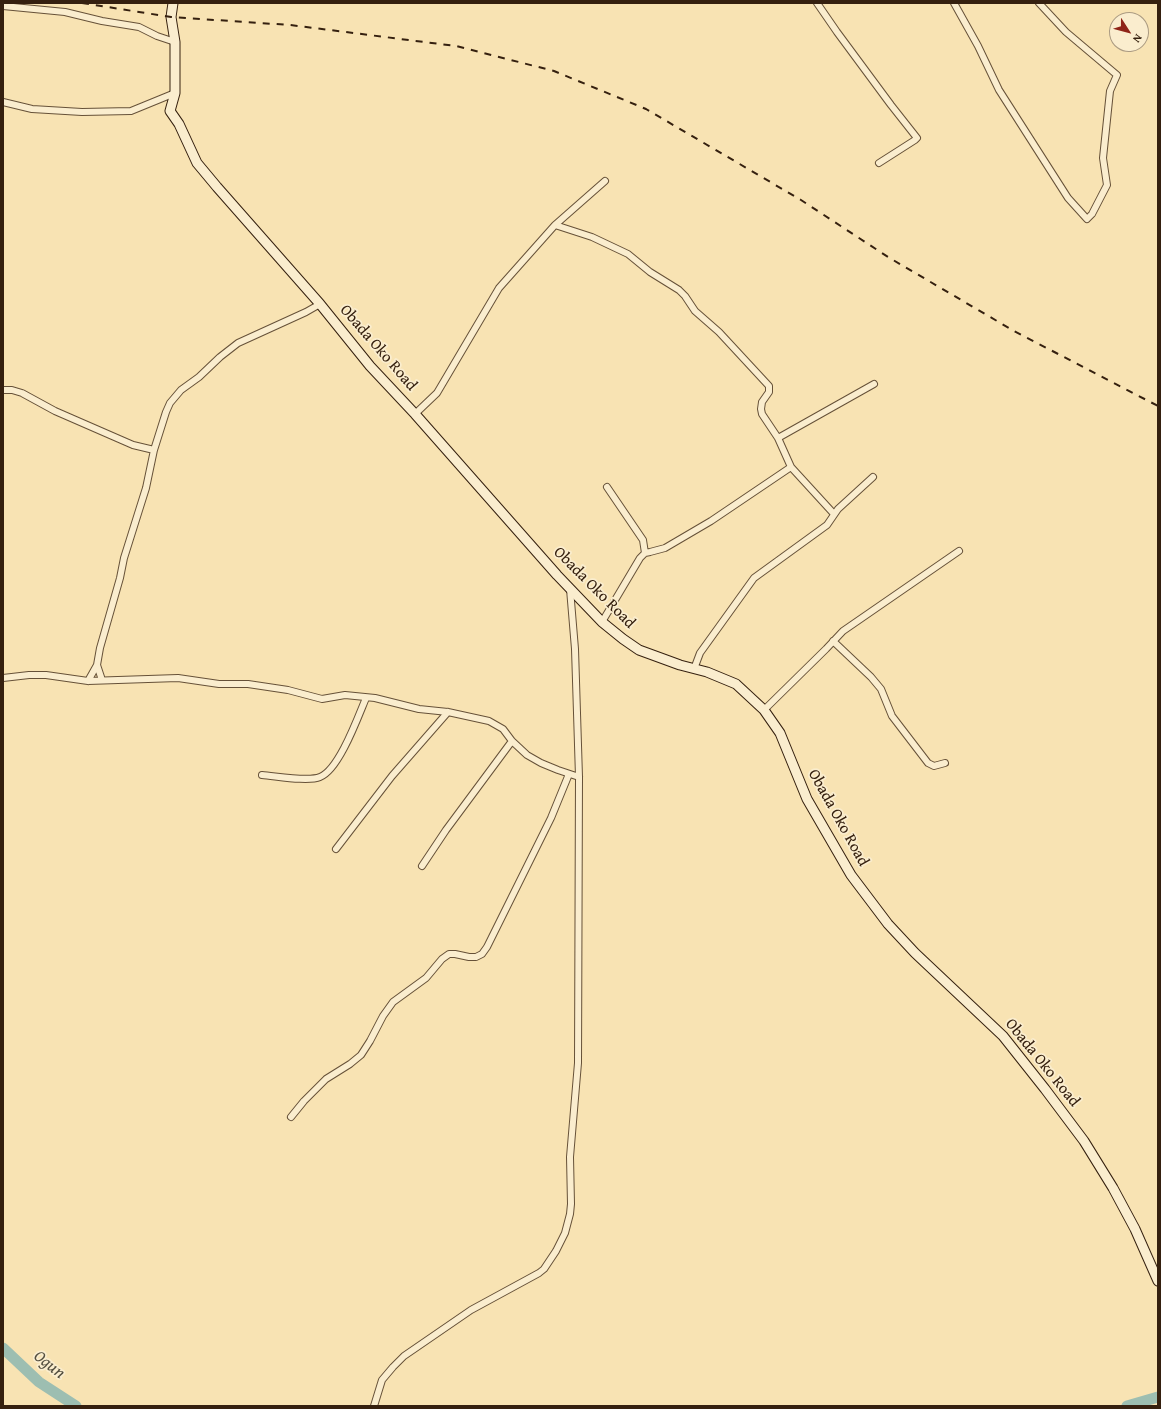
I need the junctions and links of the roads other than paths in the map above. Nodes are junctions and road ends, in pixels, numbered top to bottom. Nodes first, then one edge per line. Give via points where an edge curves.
1 (173, 3) edge
2 (817, 3) edge
3 (954, 3) edge
4 (1039, 3) edge
5 (3, 6) edge
6 (175, 42) junction
7 (175, 93) junction
8 (3, 102) edge
9 (879, 163) dead end
10 (605, 181) dead end
11 (555, 225) junction
12 (320, 304) junction
13 (874, 384) dead end
14 (3, 390) edge
15 (415, 414) junction
16 (778, 438) junction
17 (154, 450) junction
18 (791, 467) junction
19 (873, 477) dead end
20 (606, 487) dead end
21 (834, 514) junction
22 (959, 551) dead end
23 (645, 553) junction
24 (570, 589) junction
25 (602, 622) junction
26 (833, 641) junction
27 (97, 666) junction
28 (694, 669) junction
29 (3, 678) edge
30 (102, 680) junction
31 (88, 681) junction
32 (366, 698) junction
33 (764, 710) junction
34 (448, 712) junction
35 (512, 741) junction
36 (945, 763) dead end
37 (569, 774) junction
38 (262, 775) dead end
39 (579, 777) junction
40 (336, 849) dead end
41 (422, 866) dead end
42 (291, 1117) dead end
43 (1158, 1281) edge
44 (374, 1406) edge

1 - 6 main road, Obada Oko Road via 171,17
2 - 9 street via 890,105 917,138
3 - 4 street via 978,46 998,90 1068,198 1087,219 1107,185 1102,158 1110,91 1117,75 1066,32
5 - 6 street via 65,12 139,27
6 - 7 main road, Obada Oko Road
7 - 8 street via 131,111 32,109
7 - 12 main road, Obada Oko Road via 170,111 197,163
10 - 11 street
11 - 15 street via 499,288 437,393
11 - 16 street via 592,237 628,254 650,272 679,290 695,311 719,332 769,386 770,392 762,402 761,409
12 - 15 main road, Obada Oko Road via 370,366
12 - 17 street via 238,343 180,390 166,412
13 - 16 street
14 - 17 street via 22,393 55,411 133,445
15 - 24 main road, Obada Oko Road
16 - 18 street
17 - 27 street
18 - 21 street
18 - 23 street via 665,548
19 - 21 street
20 - 23 street via 643,540
21 - 28 street via 827,525 754,578 700,653
22 - 26 street via 843,631
23 - 25 street
24 - 25 main road, Obada Oko Road
24 - 39 street via 575,649
25 - 28 main road, Obada Oko Road via 639,650
26 - 33 street
26 - 36 street via 882,689 892,716 928,763 934,766
27 - 30 street
27 - 31 street
28 - 33 main road, Obada Oko Road via 736,684
29 - 31 street via 46,675
30 - 31 street
30 - 32 street via 178,678 219,684 248,684 288,690 322,699 345,696
32 - 34 street
32 - 38 street via 338,761 331,770 321,777 312,779
33 - 43 main road, Obada Oko Road via 780,733 807,799 851,875 888,924 1003,1036 1045,1089 1084,1141 1113,1188
34 - 35 street via 489,721 503,729
34 - 40 street via 392,776
35 - 37 street via 527,755
35 - 41 street
37 - 39 street
37 - 42 street via 551,818 488,947 476,957 449,954 442,959 426,978 394,1002 361,1054 326,1079
39 - 44 street via 578,1063 570,1157 571,1204 565,1233 544,1269 471,1310 404,1356 382,1380

